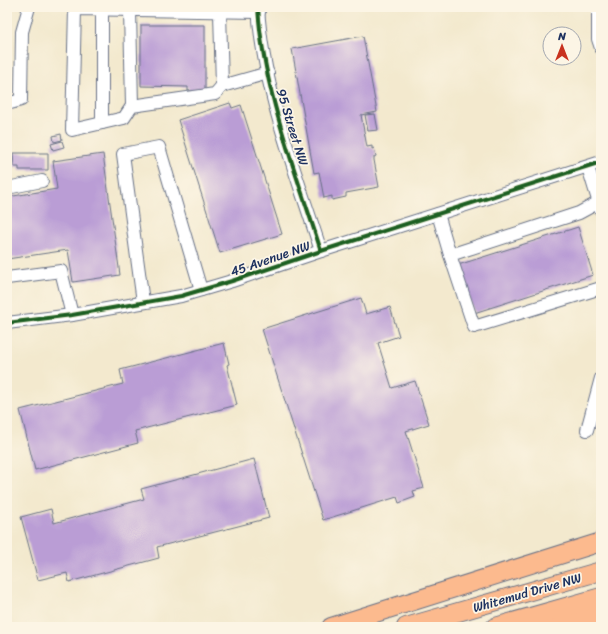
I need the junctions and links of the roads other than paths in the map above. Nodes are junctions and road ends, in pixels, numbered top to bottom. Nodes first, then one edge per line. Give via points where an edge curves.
1 (29, 7) edge
2 (598, 7) edge
3 (102, 10) junction
4 (130, 10) junction
5 (258, 10) edge
6 (220, 12) junction
7 (601, 48) edge
8 (268, 73) junction
9 (222, 86) junction
10 (7, 104) edge
11 (132, 106) junction
12 (102, 123) junction
13 (601, 162) edge
14 (588, 167) junction
15 (42, 181) dead end
16 (7, 188) edge
17 (600, 204) edge
18 (438, 214) junction
19 (321, 251) junction
20 (450, 255) junction
21 (7, 278) edge
22 (601, 288) edge
23 (200, 290) junction
24 (143, 302) junction
25 (72, 315) junction
26 (7, 323) edge
27 (601, 378) edge
28 (587, 430) dead end
29 (601, 542) edge
30 (601, 571) edge
31 (601, 597) edge
32 (601, 616) edge
33 (497, 626) edge
34 (331, 627) edge
35 (406, 627) edge

1 - 10 street via 22,32 21,100
2 - 7 street via 598,39
3 - 4 street
3 - 12 street
3 - 12 street via 75,9 72,130
4 - 6 street
4 - 11 street
5 - 6 street
5 - 8 street, 95 Street NW via 262,48
6 - 9 street
8 - 9 street
8 - 19 street, 95 Street NW via 278,114
9 - 11 street via 215,94
11 - 12 street via 124,118
13 - 14 street, 45 Avenue NW
14 - 17 street
14 - 18 street, 45 Avenue NW
15 - 16 street
17 - 20 street
18 - 19 street, 45 Avenue NW
18 - 20 street
19 - 23 street, 45 Avenue NW
20 - 22 street via 474,327
21 - 25 street via 61,271
23 - 24 street, 45 Avenue NW
23 - 24 street via 159,147 123,154
24 - 25 street, 45 Avenue NW
25 - 26 street, 45 Avenue NW
27 - 28 street
29 - 34 highway
30 - 35 highway, Whitemud Drive NW
31 - 33 highway, Whitemud Drive NW
32 - 33 highway

